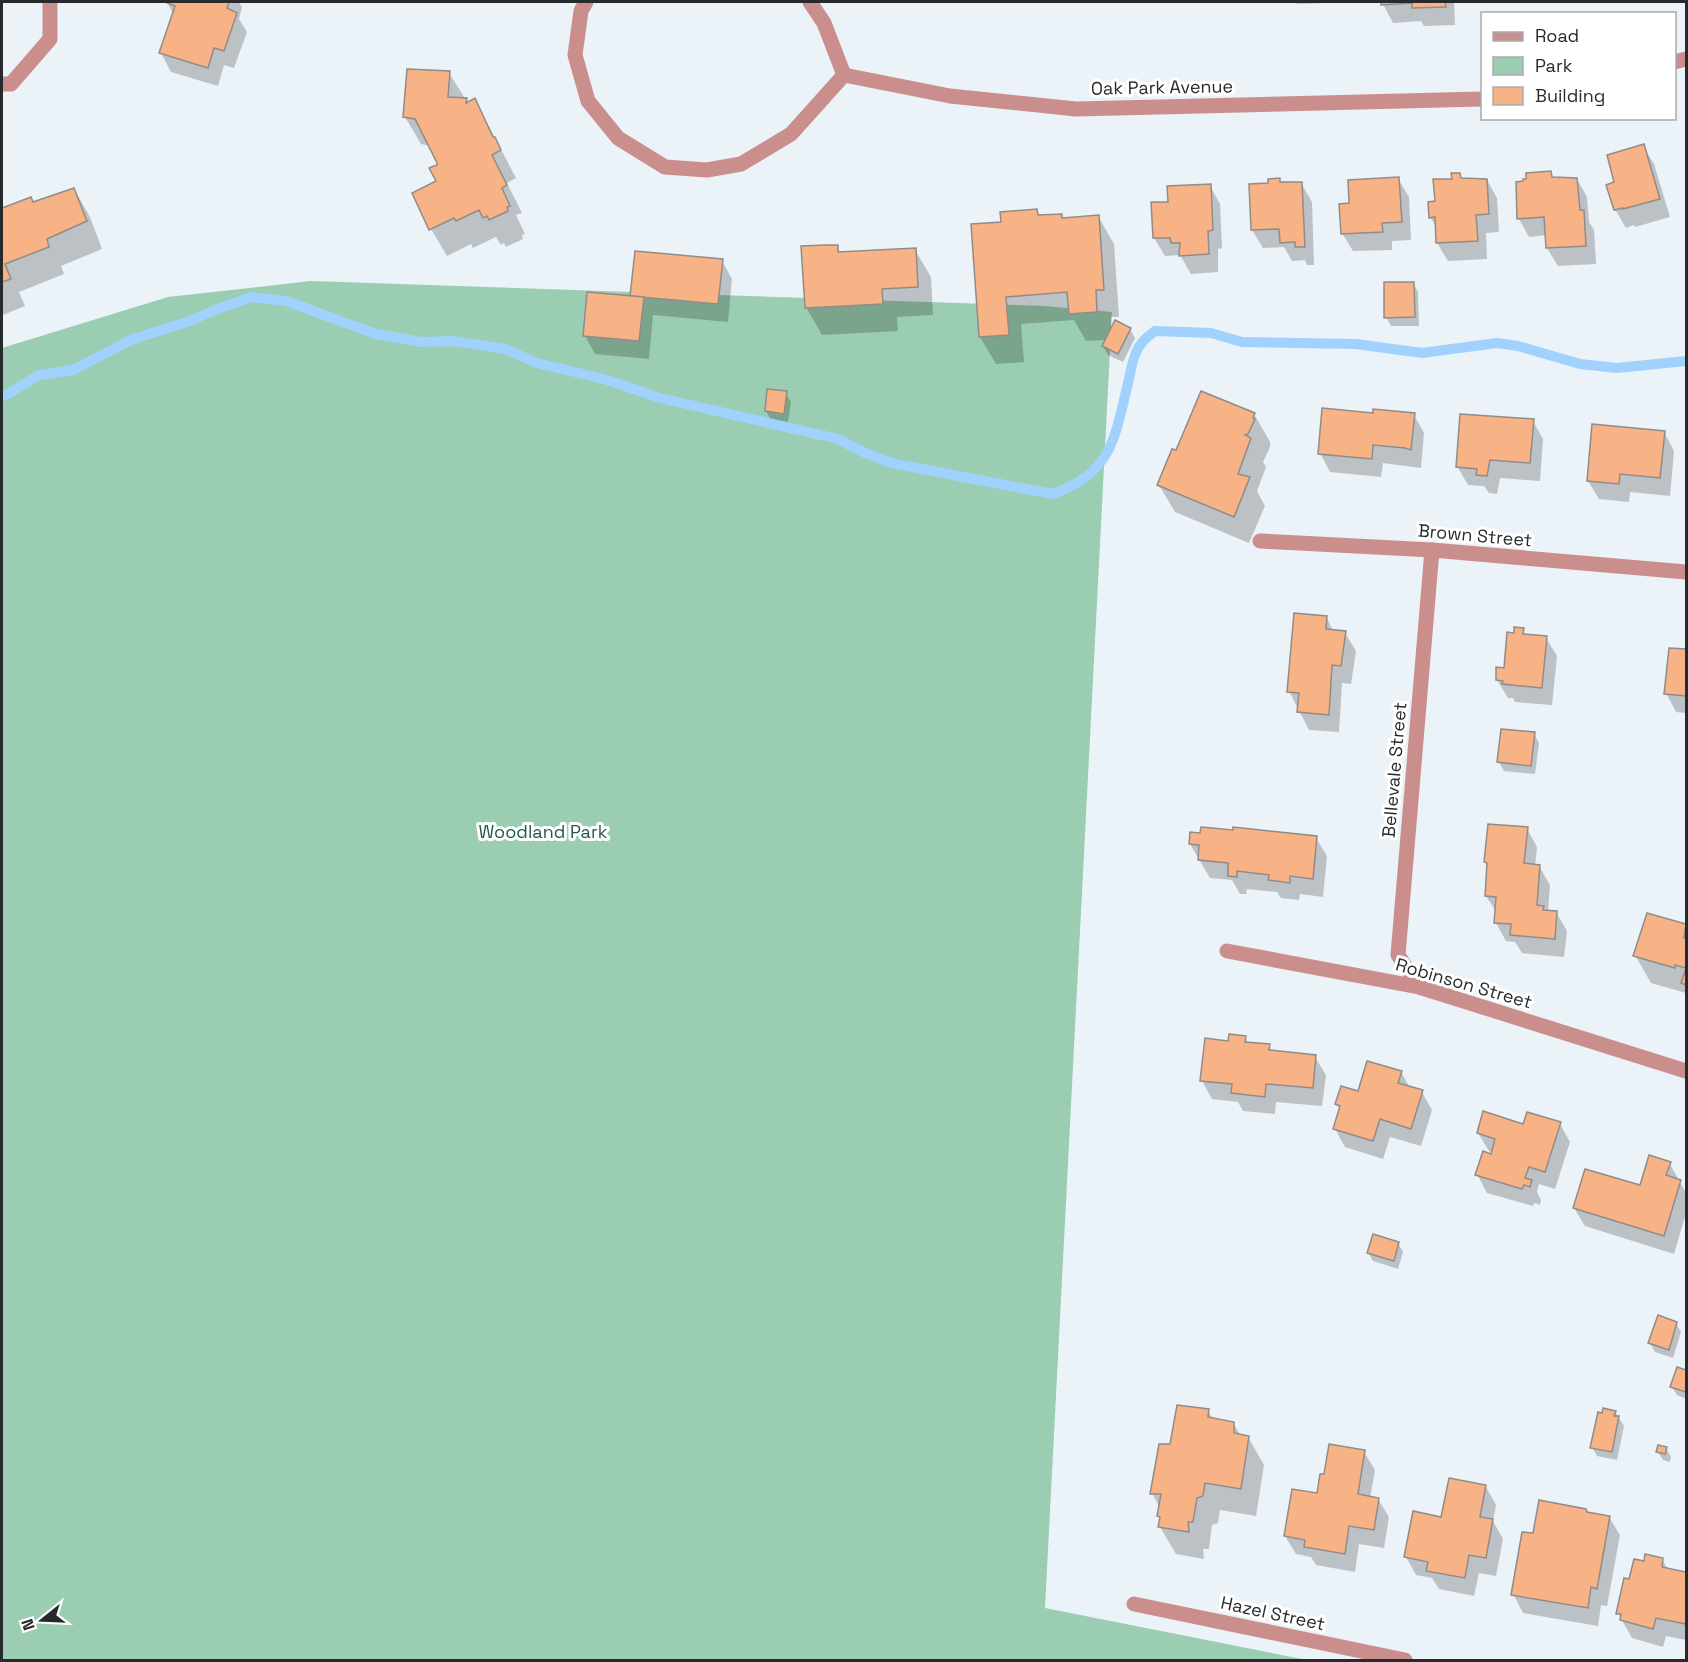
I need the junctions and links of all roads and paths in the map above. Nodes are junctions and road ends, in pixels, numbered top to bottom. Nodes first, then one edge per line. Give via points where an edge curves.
1 (50, 2) edge
2 (586, 2) edge
3 (810, 2) edge
4 (844, 75) junction
5 (2, 84) edge
6 (1481, 99) edge
7 (1260, 541) dead end
8 (1432, 550) junction
9 (1686, 572) edge
10 (1227, 951) dead end
11 (1419, 987) junction
12 (1686, 1071) edge
13 (1134, 1604) dead end
14 (1404, 1660) edge

1 - 5 street via 50,39 11,84
2 - 4 street via 581,11 575,55 588,101 618,138 665,167 707,170 741,164 791,134
3 - 4 street via 824,23
4 - 6 street, Oak Park Avenue via 950,96 1076,109
7 - 8 street, Brown Street
8 - 9 street, Brown Street
8 - 11 street, Bellevale Street via 1398,955
10 - 11 street, Robinson Street
11 - 12 street, Robinson Street
13 - 14 street, Hazel Street

